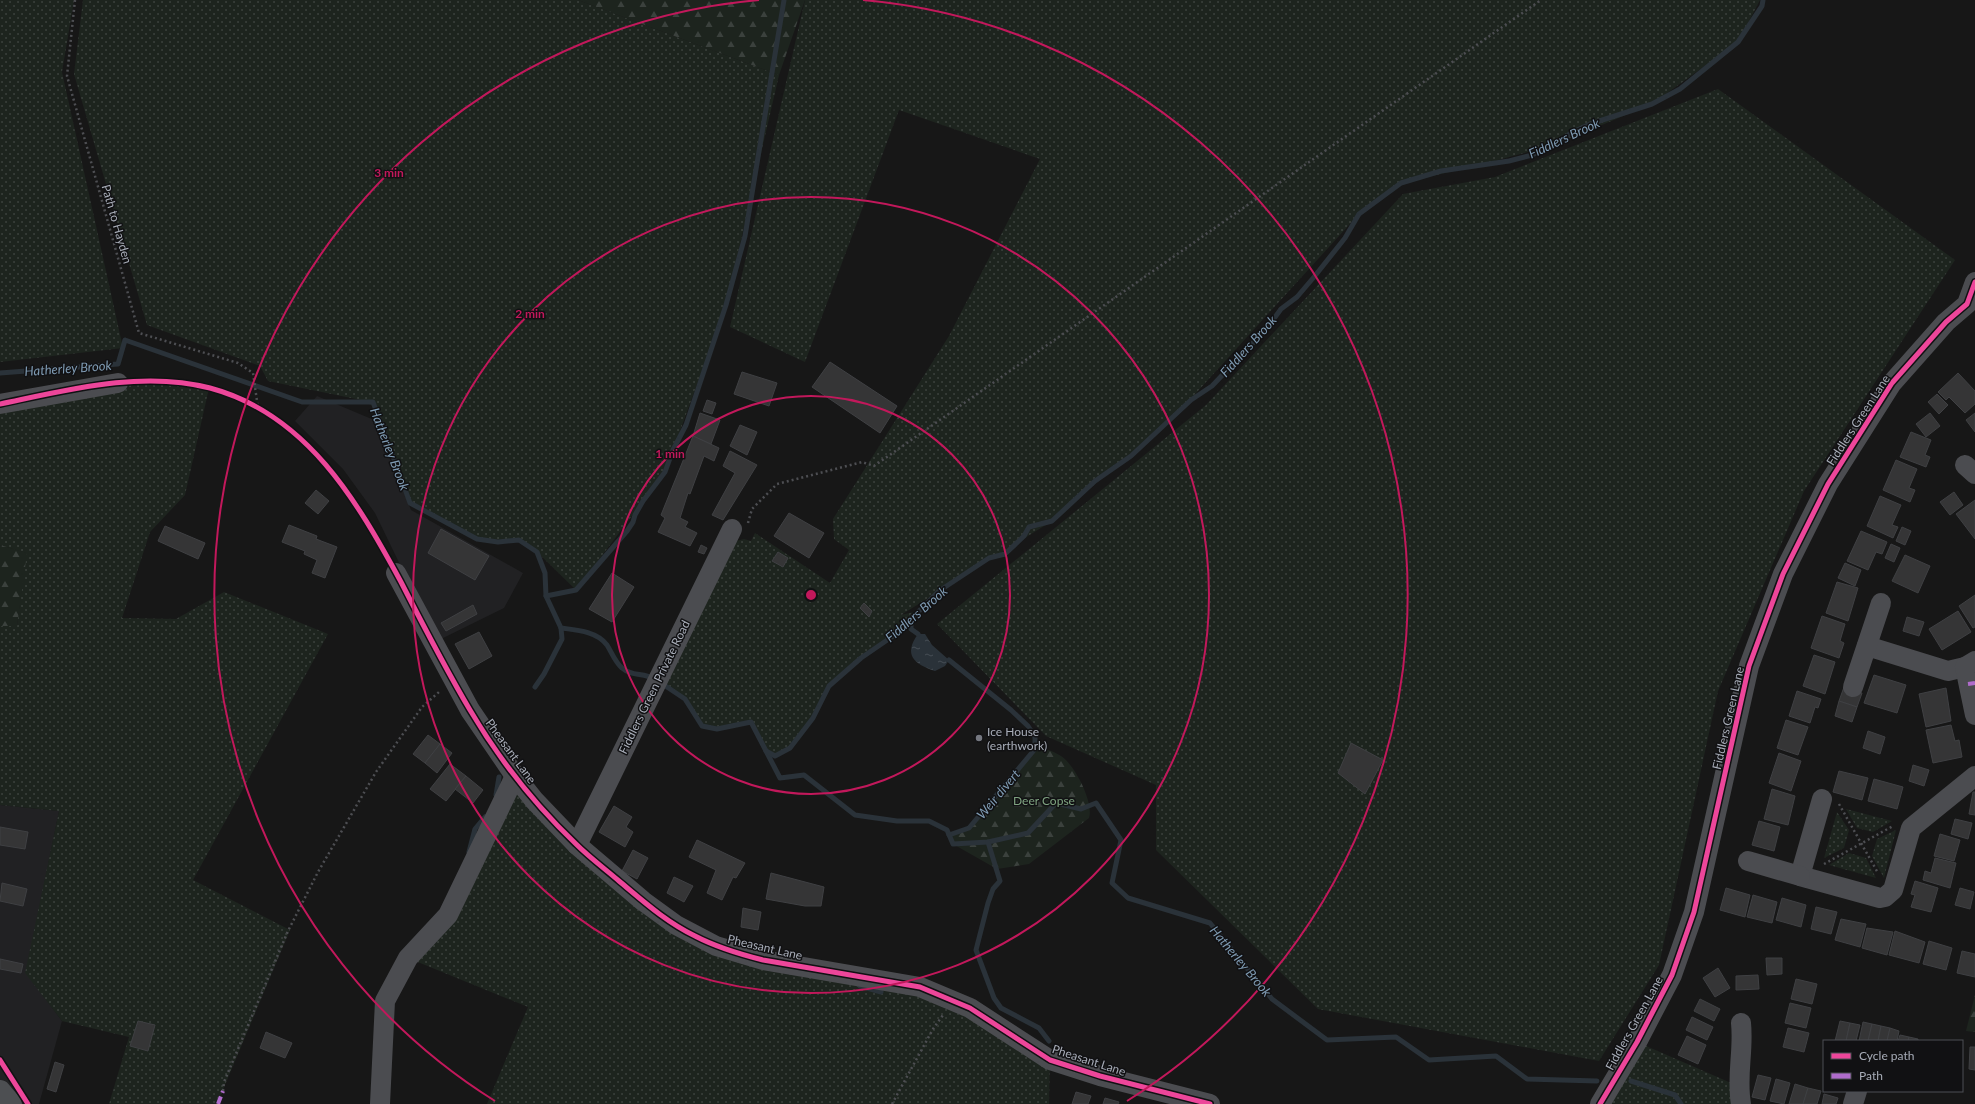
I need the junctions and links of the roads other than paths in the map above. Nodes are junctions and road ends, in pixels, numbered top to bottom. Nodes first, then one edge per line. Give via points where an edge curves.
1 (1975, 282) edge
2 (1971, 308) edge
3 (118, 383) dead end
4 (0, 404) edge
5 (732, 529) road end
6 (396, 573) dead end
7 (1881, 603) dead end
8 (1866, 646) junction
9 (1970, 664) edge
10 (1853, 687) dead end
11 (1975, 715) edge
12 (515, 776) junction
13 (1969, 781) edge
14 (1822, 799) road end
15 (577, 845) junction
16 (1748, 861) dead end
17 (1800, 876) junction
18 (1746, 1034) dead end
19 (0, 1091) edge
20 (1857, 1092) edge
21 (11, 1104) edge
22 (380, 1104) edge
23 (1210, 1104) edge
24 (1600, 1104) edge
25 (1741, 1104) edge
26 (1853, 1104) edge

1 - 2 street, Fiddlers Green Lane
2 - 24 street, Fiddlers Green Lane via 1946,322 1892,383 1828,484 1784,574 1749,666 1694,912 1672,975 1637,1042
3 - 4 street
5 - 15 street, Fiddlers Green Private Road
6 - 12 street, Pheasant Lane via 453,680 489,740
7 - 8 street
8 - 9 street via 1948,671
8 - 10 street
9 - 11 street
12 - 15 street, Pheasant Lane
12 - 22 street via 448,915 408,958 384,1001
13 - 17 street via 1911,828 1894,886 1885,897 1875,898
14 - 17 street
15 - 23 street, Pheasant Lane via 659,914 716,946 763,960 920,987 970,1008 1050,1060 1100,1076
16 - 17 street
18 - 25 street via 1738,1086
19 - 21 main road
20 - 26 street

